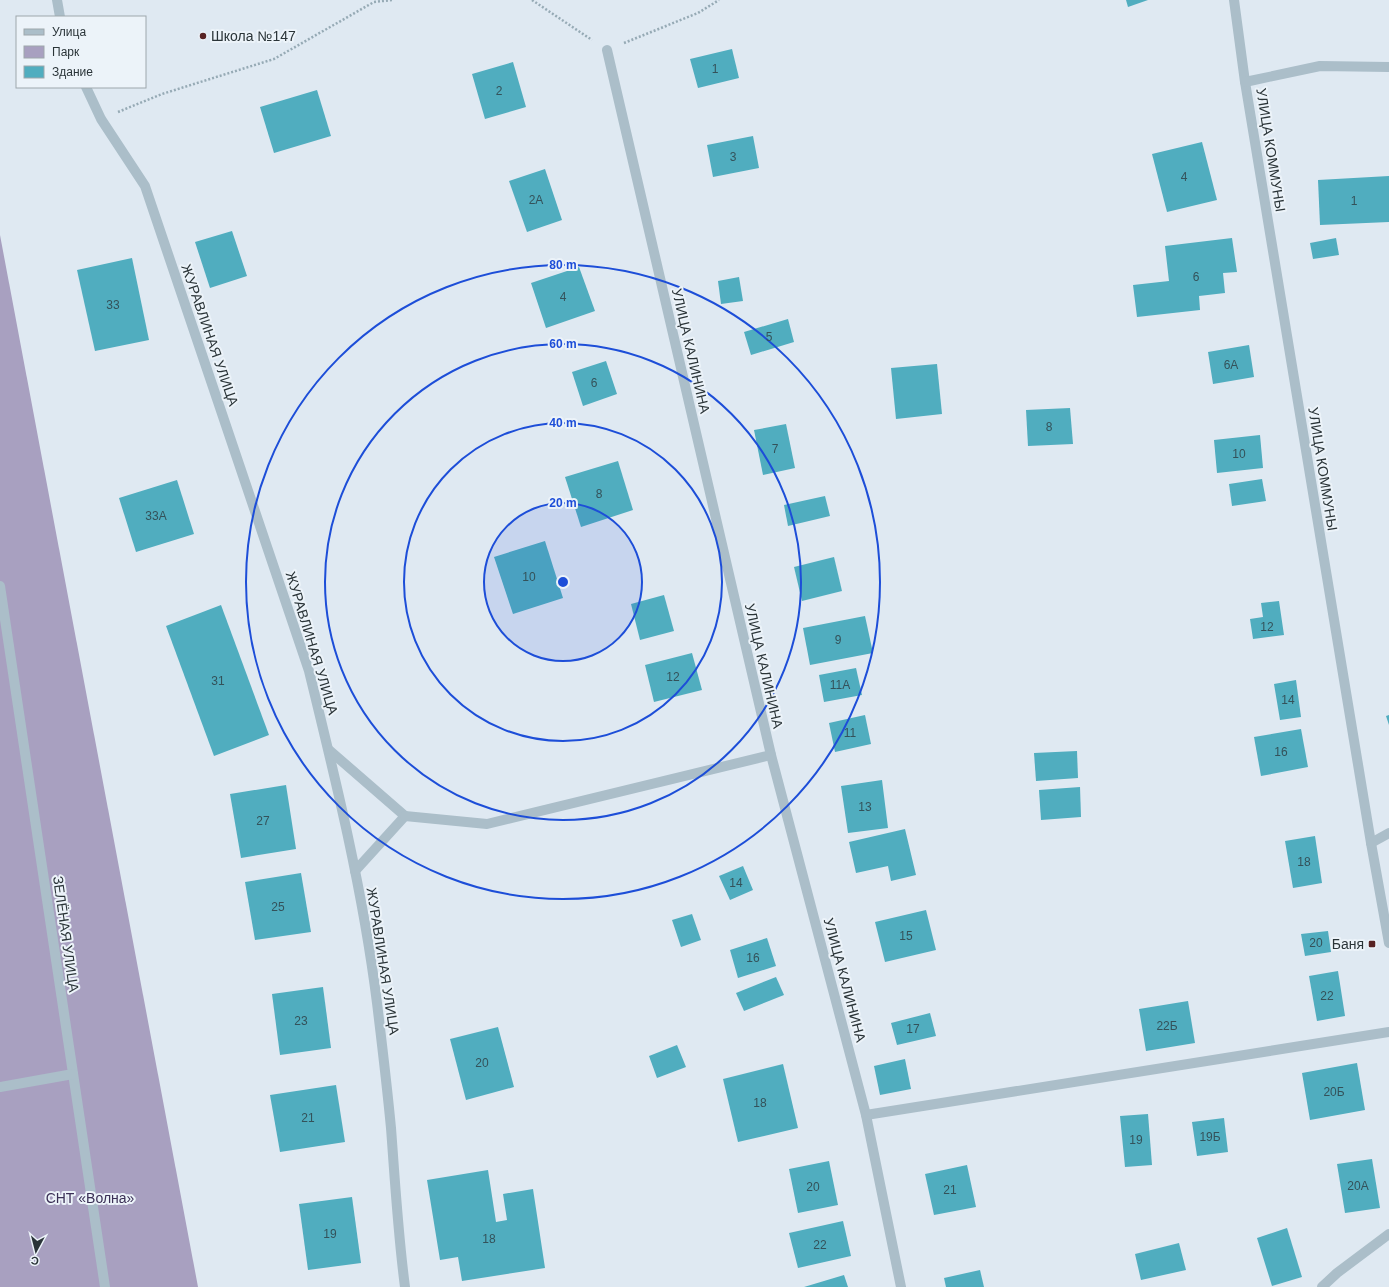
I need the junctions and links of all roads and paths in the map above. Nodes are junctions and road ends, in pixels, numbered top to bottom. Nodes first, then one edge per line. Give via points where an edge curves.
1 (57, 0) edge
2 (392, 0) edge
3 (532, 0) edge
4 (719, 0) edge
5 (1234, 0) edge
6 (60, 16) edge
7 (607, 50) junction
8 (1389, 68) edge
9 (1245, 82) junction
10 (86, 88) edge
11 (101, 119) junction
12 (0, 586) edge
13 (328, 750) junction
14 (770, 755) junction
15 (405, 816) junction
16 (1389, 833) edge
17 (1371, 843) junction
18 (355, 871) junction
19 (1389, 943) edge
20 (1389, 1032) edge
21 (73, 1074) junction
22 (0, 1087) edge
23 (866, 1115) junction
24 (1389, 1234) edge
25 (105, 1287) edge
26 (405, 1287) edge
27 (901, 1287) edge
28 (1322, 1287) edge

1 - 6 street
2 - 11 path via 374,2 274,59 162,94
3 - 7 path
4 - 7 path via 698,13
5 - 9 street, УЛИЦА КОММУНЫ
7 - 14 street, УЛИЦА КАЛИНИНА
8 - 9 street via 1320,66
9 - 17 street, УЛИЦА КОММУНЫ
10 - 11 street, ЖУРАВЛИНАЯ УЛИЦА
11 - 13 street, ЖУРАВЛИНАЯ УЛИЦА via 145,186 309,671
12 - 21 street, ЗЕЛЁНАЯ УЛИЦА
13 - 15 street
13 - 18 street, ЖУРАВЛИНАЯ УЛИЦА
14 - 15 street via 487,824
14 - 23 street, УЛИЦА КАЛИНИНА
15 - 18 street
16 - 17 street
17 - 19 street, УЛИЦА КОММУНЫ
18 - 26 street, ЖУРАВЛИНАЯ УЛИЦА via 377,1002
20 - 23 street
21 - 22 street
21 - 25 street, ЗЕЛЁНАЯ УЛИЦА
23 - 27 street, УЛИЦА КАЛИНИНА
24 - 28 street

